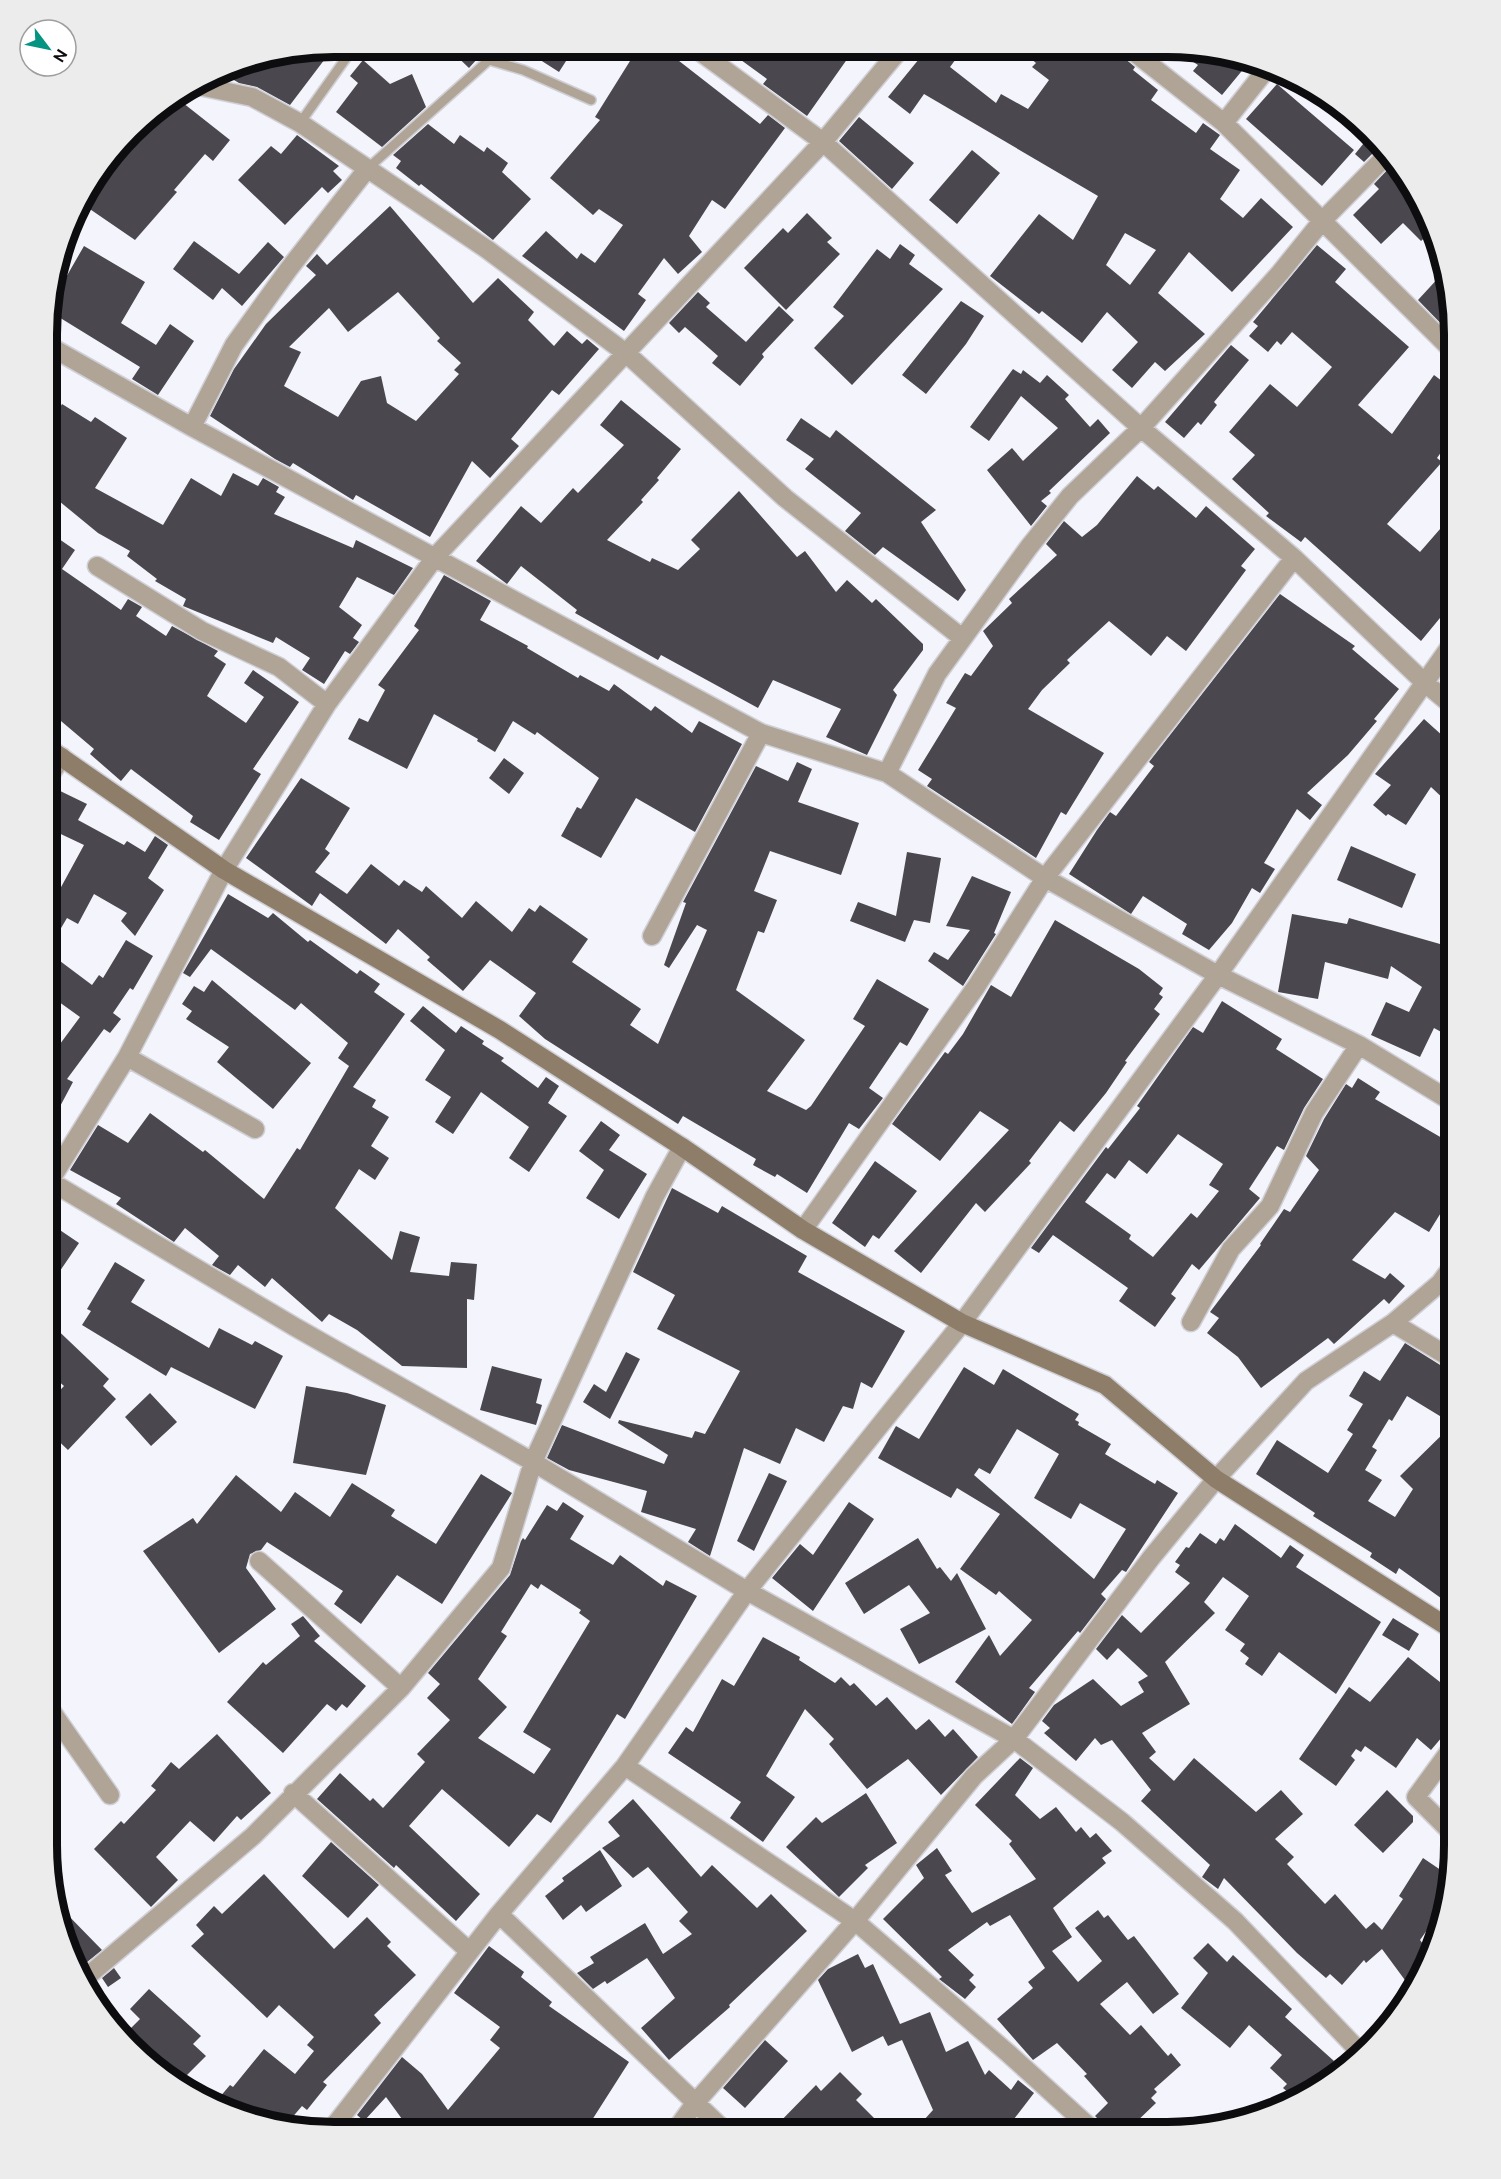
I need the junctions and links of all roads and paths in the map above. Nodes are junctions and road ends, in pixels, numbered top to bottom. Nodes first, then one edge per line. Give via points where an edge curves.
1 (346, 57) edge
2 (707, 57) edge
3 (894, 57) edge
4 (1140, 57) edge
5 (1262, 74) edge
6 (208, 88) edge
7 (591, 100) dead end
8 (300, 123) junction
9 (1224, 123) junction
10 (823, 142) junction
11 (1382, 160) edge
12 (367, 169) junction
13 (1322, 221) junction
14 (1444, 341) edge
15 (57, 351) edge
16 (627, 354) junction
17 (192, 427) junction
18 (1141, 428) junction
19 (436, 556) junction
20 (1294, 558) junction
21 (97, 567) dead end
22 (962, 637) junction
23 (1444, 655) edge
24 (1425, 683) junction
25 (1444, 699) edge
26 (327, 704) junction
27 (761, 733) junction
28 (57, 753) edge
29 (886, 773) junction
30 (224, 870) junction
31 (1045, 878) junction
32 (652, 936) dead end
33 (1218, 975) junction
34 (1359, 1045) junction
35 (127, 1057) junction
36 (1444, 1097) edge
37 (255, 1130) dead end
38 (682, 1147) junction
39 (57, 1168) edge
40 (57, 1187) edge
41 (803, 1230) junction
42 (1444, 1278) edge
43 (1191, 1322) dead end
44 (962, 1323) junction
45 (1393, 1323) junction
46 (1444, 1354) edge
47 (533, 1462) junction
48 (1216, 1479) junction
49 (259, 1561) dead end
50 (747, 1591) junction
51 (1444, 1625) edge
52 (400, 1688) junction
53 (57, 1719) edge
54 (1014, 1739) junction
55 (1444, 1759) edge
56 (625, 1766) junction
57 (293, 1793) junction
58 (110, 1795) dead end
59 (1444, 1825) edge
60 (499, 1914) junction
61 (855, 1921) junction
62 (469, 1951) junction
63 (90, 1974) edge
64 (1356, 2048) edge
65 (696, 2102) junction
66 (337, 2122) edge
67 (682, 2122) edge
68 (716, 2122) edge
69 (1084, 2122) edge

1 - 8 lane
2 - 10 street
3 - 10 street
4 - 9 street
5 - 9 street
6 - 8 street via 252,97
7 - 12 lane via 523,70 489,60
8 - 12 street
9 - 13 street
10 - 16 street
10 - 18 street
11 - 13 street
12 - 16 street via 488,250
12 - 17 street via 234,345
13 - 14 street
13 - 18 street
15 - 17 street
16 - 19 street
16 - 22 street via 785,498
17 - 19 street
18 - 20 street
18 - 22 street via 1070,496
19 - 26 street
19 - 27 street
20 - 24 street
20 - 31 street
21 - 26 street via 202,631 279,666
22 - 29 street via 937,674
23 - 24 street
24 - 25 street
24 - 33 street
26 - 30 street
27 - 29 street
27 - 32 street
28 - 30 street
29 - 31 street
30 - 35 street
30 - 38 street via 500,1030
31 - 33 street
31 - 41 street via 976,987
33 - 34 street
33 - 44 street
34 - 36 street
34 - 43 street via 1314,1113 1270,1206 1231,1249
35 - 37 street
35 - 39 street
38 - 41 street
38 - 47 street via 655,1196
40 - 47 street
41 - 44 street
42 - 45 street
44 - 48 street via 1105,1385
44 - 50 street
45 - 46 street
45 - 48 street via 1306,1381
47 - 50 street
47 - 52 street via 501,1568
48 - 51 street
48 - 54 street
49 - 52 street
50 - 54 street
50 - 56 street
52 - 57 street
53 - 58 street
54 - 61 street via 974,1776
54 - 64 street via 1122,1821 1235,1921
55 - 59 street via 1416,1797
56 - 60 street
56 - 61 street
57 - 62 street
57 - 63 street via 253,1836
60 - 62 street
60 - 65 street
61 - 65 street
61 - 69 street
62 - 66 street
65 - 67 street
65 - 68 street

